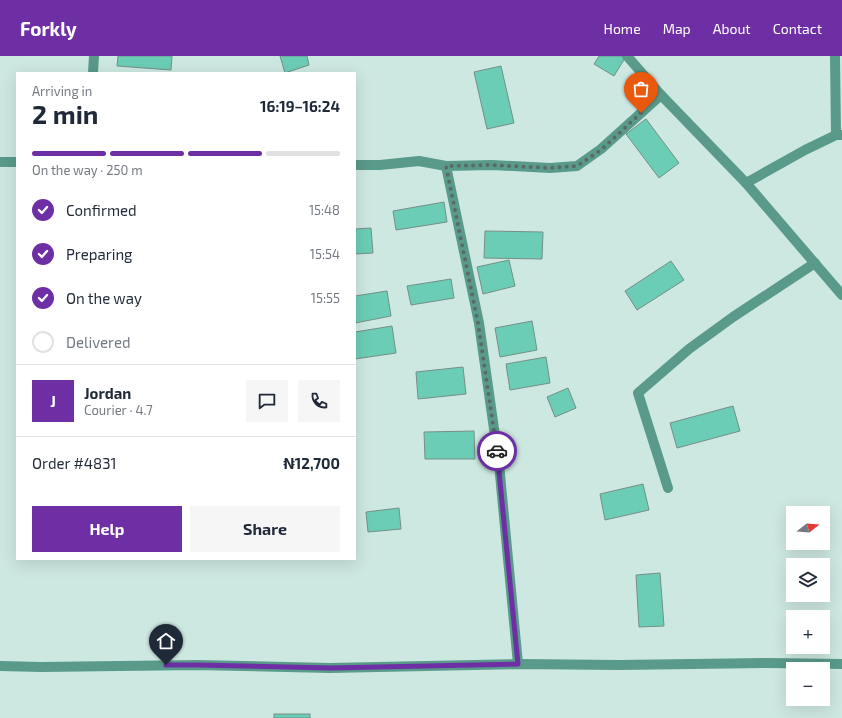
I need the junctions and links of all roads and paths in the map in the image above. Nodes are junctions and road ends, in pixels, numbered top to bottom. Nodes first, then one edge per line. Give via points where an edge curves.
1 (94, 56) edge
2 (626, 56) edge
3 (836, 56) edge
4 (93, 72) edge
5 (661, 95) junction
6 (839, 135) edge
7 (0, 162) edge
8 (16, 162) edge
9 (356, 165) edge
10 (446, 166) junction
11 (746, 183) junction
12 (815, 263) junction
13 (842, 294) edge
14 (668, 488) dead end
15 (518, 664) junction
16 (842, 664) edge
17 (0, 666) edge

1 - 4 street
2 - 5 street
3 - 6 street
5 - 10 street via 601,150 577,166
5 - 11 street
6 - 11 street via 805,150
7 - 8 street
9 - 10 street via 419,161
10 - 15 street via 478,323 499,464
11 - 12 street
12 - 13 street
12 - 14 street via 695,344 638,393
15 - 16 street
15 - 17 street via 330,668 197,665

